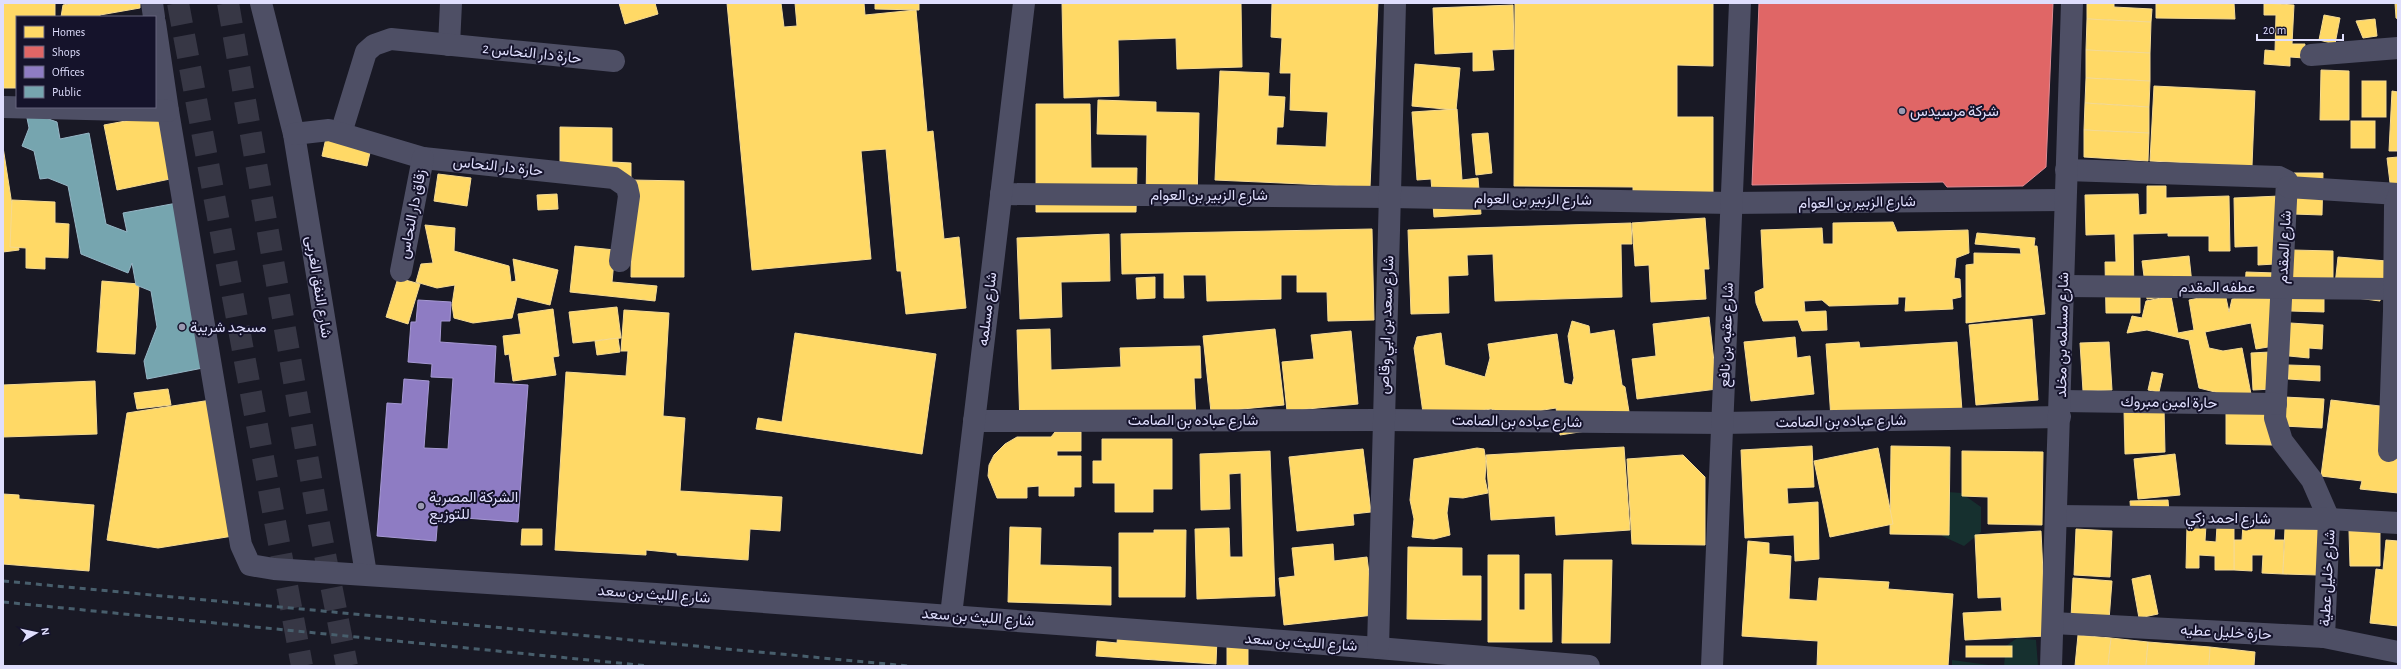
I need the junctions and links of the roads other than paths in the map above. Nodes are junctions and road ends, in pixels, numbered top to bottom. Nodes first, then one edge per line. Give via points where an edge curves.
1 (152, 3) edge
2 (261, 3) edge
3 (451, 3) edge
4 (1024, 3) edge
5 (1395, 3) edge
6 (1740, 3) edge
7 (2072, 3) edge
8 (154, 16) edge
9 (156, 30) edge
10 (449, 45) junction
11 (2398, 48) edge
12 (2311, 55) dead end
13 (614, 61) dead end
14 (3, 107) edge
15 (16, 107) edge
16 (70, 108) edge
17 (168, 111) junction
18 (341, 133) junction
19 (294, 134) junction
20 (423, 158) junction
21 (2066, 170) junction
22 (2288, 187) junction
23 (1001, 194) junction
24 (2398, 196) edge
25 (1390, 197) junction
26 (2065, 200) junction
27 (1731, 204) junction
28 (620, 261) dead end
29 (402, 271) dead end
30 (2064, 286) junction
31 (2282, 288) junction
32 (2394, 289) junction
33 (2396, 311) edge
34 (2395, 369) edge
35 (2276, 404) junction
36 (2061, 409) junction
37 (1384, 420) junction
38 (974, 421) junction
39 (1722, 423) junction
40 (2388, 451) dead end
41 (2057, 516) junction
42 (2329, 519) junction
43 (2398, 523) edge
44 (366, 574) junction
45 (951, 615) junction
46 (2053, 623) junction
47 (2324, 637) junction
48 (1378, 648) junction
49 (2398, 652) edge
50 (1589, 666) edge
51 (1712, 666) edge
52 (2051, 666) edge

1 - 8 street
2 - 19 street, شارع النفق الغربى
3 - 10 street
4 - 23 street, شارع مسلمه
5 - 25 street, شارع سعد بن ابي وقاص
6 - 27 street, شارع عقبه بن نافع
7 - 21 street, شارع مسلمه بن مخلد
9 - 17 street
10 - 13 street, حارة دار النحاس 2
10 - 18 street, حارة دار النحاس 2 via 391,39 374,45 366,52
11 - 12 street
14 - 15 street
16 - 17 street
17 - 44 street, شارع الليث بن سعد via 241,545 250,565 274,569
18 - 19 street, حارة دار النحاس via 320,130
18 - 20 street, حارة دار النحاس
19 - 44 street, شارع النفق الغربى
20 - 28 street, حارة دار النحاس via 614,178 622,182 627,187 629,196
20 - 29 street, زقاق دار النحاس
21 - 22 street via 2279,176 2287,181
21 - 26 street, شارع مسلمه بن مخلد
22 - 24 street
22 - 31 street, شارع المقدم
23 - 25 street, شارع الزبير بن العوام
23 - 38 street, شارع مسلمه
24 - 32 street via 2395,206
25 - 27 street, شارع الزبير بن العوام
25 - 37 street, شارع سعد بن ابي وقاص
26 - 27 street, شارع الزبير بن العوام
26 - 30 street, شارع مسلمه بن مخلد
27 - 39 street, شارع عقبه بن نافع
30 - 31 street, عطفه المقدم
30 - 36 street, شارع مسلمه بن مخلد
31 - 32 street, عطفه المقدم
31 - 35 street, شارع المقدم
32 - 33 street
33 - 34 street
34 - 40 street
35 - 36 street, حارة امين مبروك
35 - 42 street, شارع المقدم via 2275,418 2282,441 2312,480
36 - 39 street, شارع عباده بن الصامت
36 - 41 street, شارع مسلمه بن مخلد
37 - 38 street, شارع عباده بن الصامت
37 - 39 street, شارع عباده بن الصامت
37 - 48 street, شارع سعد بن ابي وقاص
38 - 45 street, شارع مسلمه
39 - 51 street, شارع عقبه بن نافع
41 - 42 street, شارع احمد زكي
41 - 46 street, شارع مسلمه بن مخلد
42 - 43 street, شارع احمد زكي
42 - 47 street, شارع خليل عطية
44 - 45 street, شارع الليث بن سعد
45 - 48 street, شارع الليث بن سعد
46 - 47 street, حارة خليل عطيه
46 - 52 street, شارع مسلمه بن مخلد
47 - 49 street, حارة خليل عطيه
48 - 50 street, شارع الليث بن سعد

